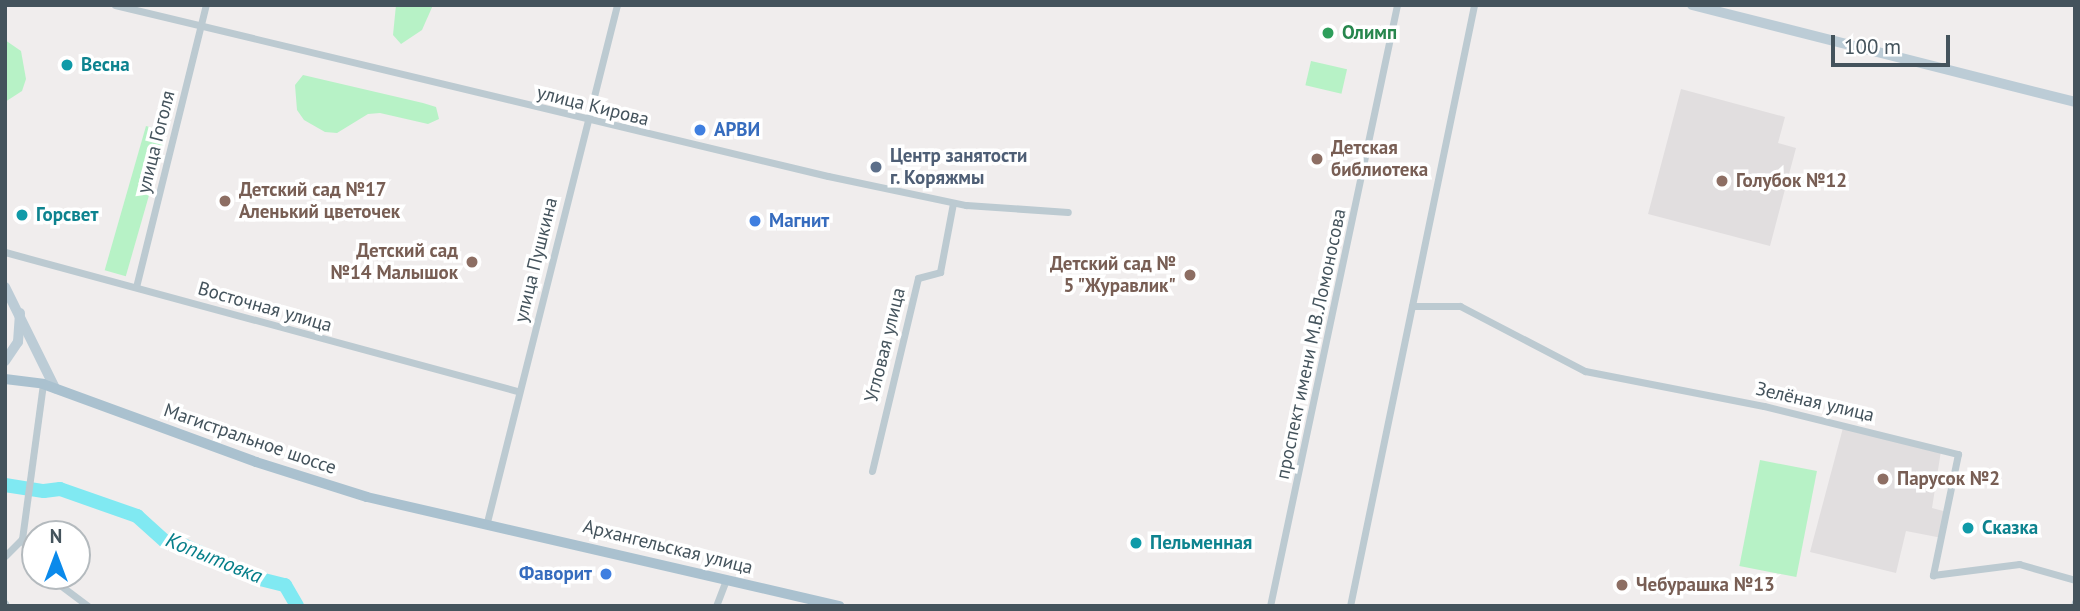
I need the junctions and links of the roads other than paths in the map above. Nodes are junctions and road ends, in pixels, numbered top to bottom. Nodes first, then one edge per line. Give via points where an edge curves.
1 (115, 5) edge
2 (206, 5) edge
3 (617, 5) edge
4 (1397, 5) edge
5 (1474, 5) edge
6 (1692, 5) edge
7 (201, 26) junction
8 (2075, 102) edge
9 (587, 122) junction
10 (953, 203) junction
11 (1068, 212) dead end
12 (5, 251) edge
13 (5, 287) edge
14 (136, 287) junction
15 (1412, 306) junction
16 (20, 312) junction
17 (5, 361) edge
18 (5, 379) edge
19 (43, 384) junction
20 (55, 388) junction
21 (517, 391) junction
22 (872, 471) dead end
23 (23, 520) edge
24 (487, 522) junction
25 (21, 540) edge
26 (5, 556) edge
27 (726, 580) junction
28 (2075, 580) edge
29 (67, 590) edge
30 (88, 606) edge
31 (716, 606) edge
32 (840, 606) edge
33 (1270, 606) edge
34 (1350, 606) edge

1 - 7 street, улица Кирова
2 - 7 street, улица Гоголя
3 - 9 street, улица Пушкина
4 - 33 street, проспект имени М.В.Ломоносова
5 - 15 street
6 - 8 street
7 - 9 street, улица Кирова
7 - 14 street, улица Гоголя
9 - 10 street, улица Кирова
9 - 21 street, улица Пушкина
10 - 11 street, улица Кирова
10 - 22 street, Угловая улица via 940,272 918,278
12 - 14 street, Восточная улица
13 - 16 street
14 - 21 street, Восточная улица
15 - 28 street, Зелёная улица via 1460,306 1585,371 1764,406 1958,454 1933,575 2019,564
15 - 34 street
16 - 17 street via 18,342
16 - 20 street
18 - 19 main road, Магистральное шоссе
19 - 20 main road, Магистральное шоссе
19 - 23 street
20 - 24 main road, Магистральное шоссе via 326,484
21 - 24 street, улица Пушкина
24 - 27 main road, Архангельская улица
25 - 26 street
27 - 31 street
27 - 32 main road, Архангельская улица
29 - 30 street

